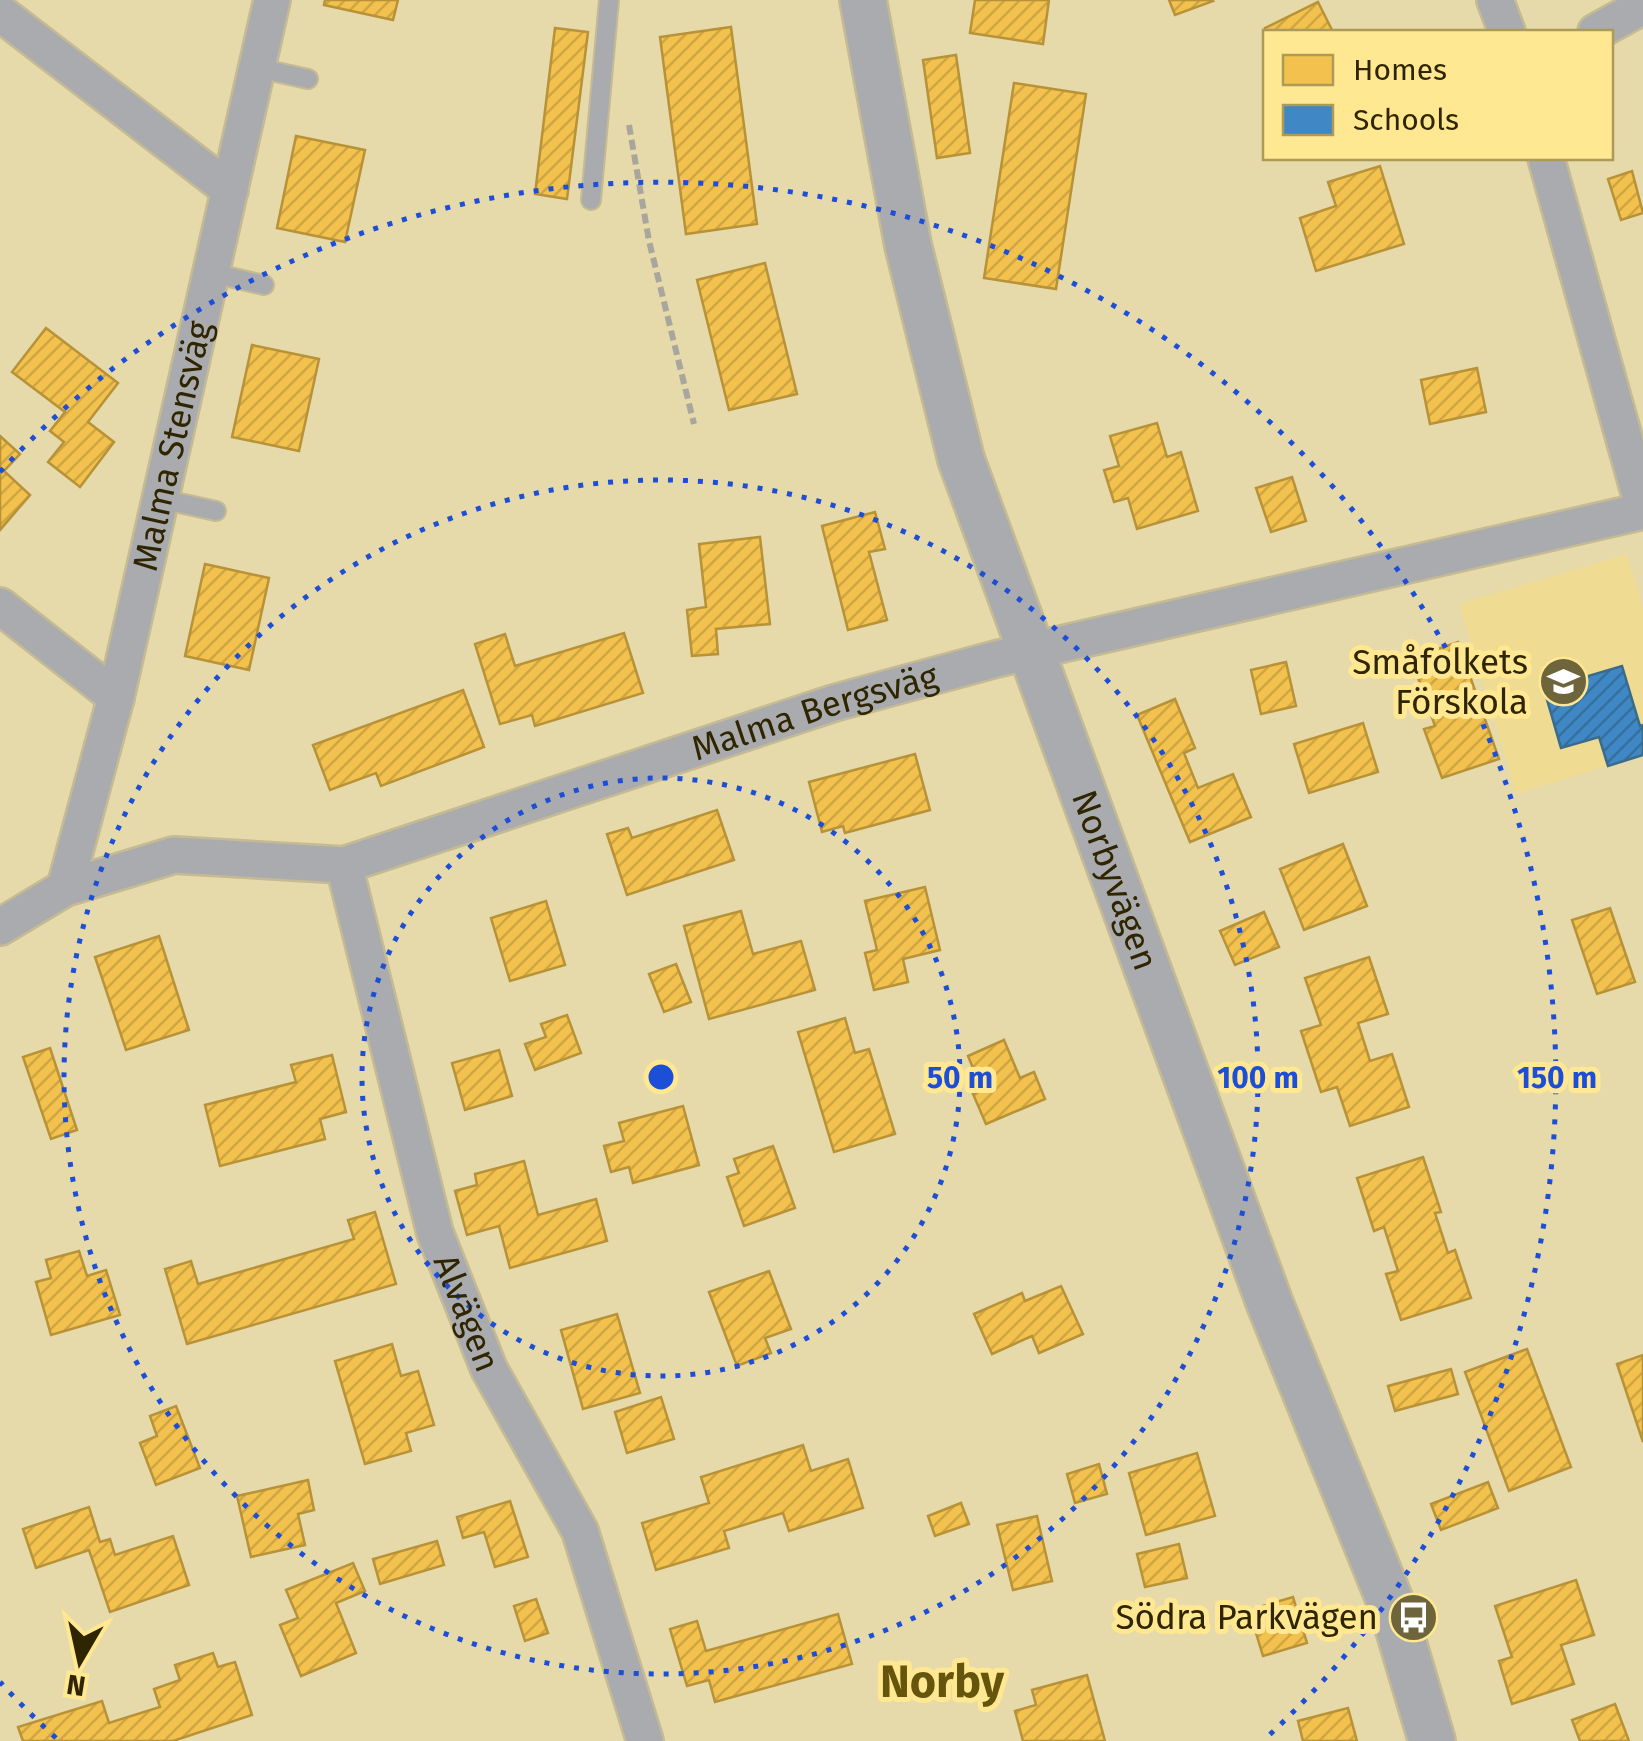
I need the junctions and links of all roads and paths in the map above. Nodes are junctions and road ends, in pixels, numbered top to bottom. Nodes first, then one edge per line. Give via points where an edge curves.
1 (272, 0) edge
2 (608, 0) edge
3 (863, 0) edge
4 (1494, 0) edge
5 (1643, 6) edge
6 (0, 13) edge
7 (1506, 30) edge
8 (1600, 30) edge
9 (258, 68) junction
10 (308, 79) dead end
11 (626, 110) dead end
12 (1547, 160) edge
13 (230, 190) junction
14 (591, 200) dead end
15 (212, 273) junction
16 (264, 285) dead end
17 (694, 424) dead end
18 (161, 500) junction
19 (1643, 508) edge
20 (216, 511) dead end
21 (0, 606) edge
22 (1033, 651) junction
23 (116, 696) junction
24 (344, 865) junction
25 (65, 888) junction
26 (0, 926) edge
27 (645, 1741) edge
28 (1432, 1741) edge

1 - 9 street, Malma Stensväg
2 - 14 lane
3 - 22 street, Norbyvägen via 908,244 961,459
4 - 7 street
5 - 8 street
6 - 13 street
9 - 10 lane
9 - 13 street, Malma Stensväg
11 - 17 path via 649,240
12 - 19 street
13 - 15 street, Malma Stensväg
15 - 16 lane
15 - 18 street, Malma Stensväg
18 - 20 lane
18 - 23 street, Malma Stensväg
19 - 22 street, Malma Bergsväg
21 - 23 street
22 - 24 street, Malma Bergsväg via 834,702
22 - 28 street, Norbyvägen via 1270,1304 1392,1606
23 - 25 street, Malma Stensväg
24 - 25 street, Malma Bergsväg via 174,855
24 - 27 street, Alvägen via 434,1233 489,1369 580,1531
25 - 26 street, Malma Bergsväg

